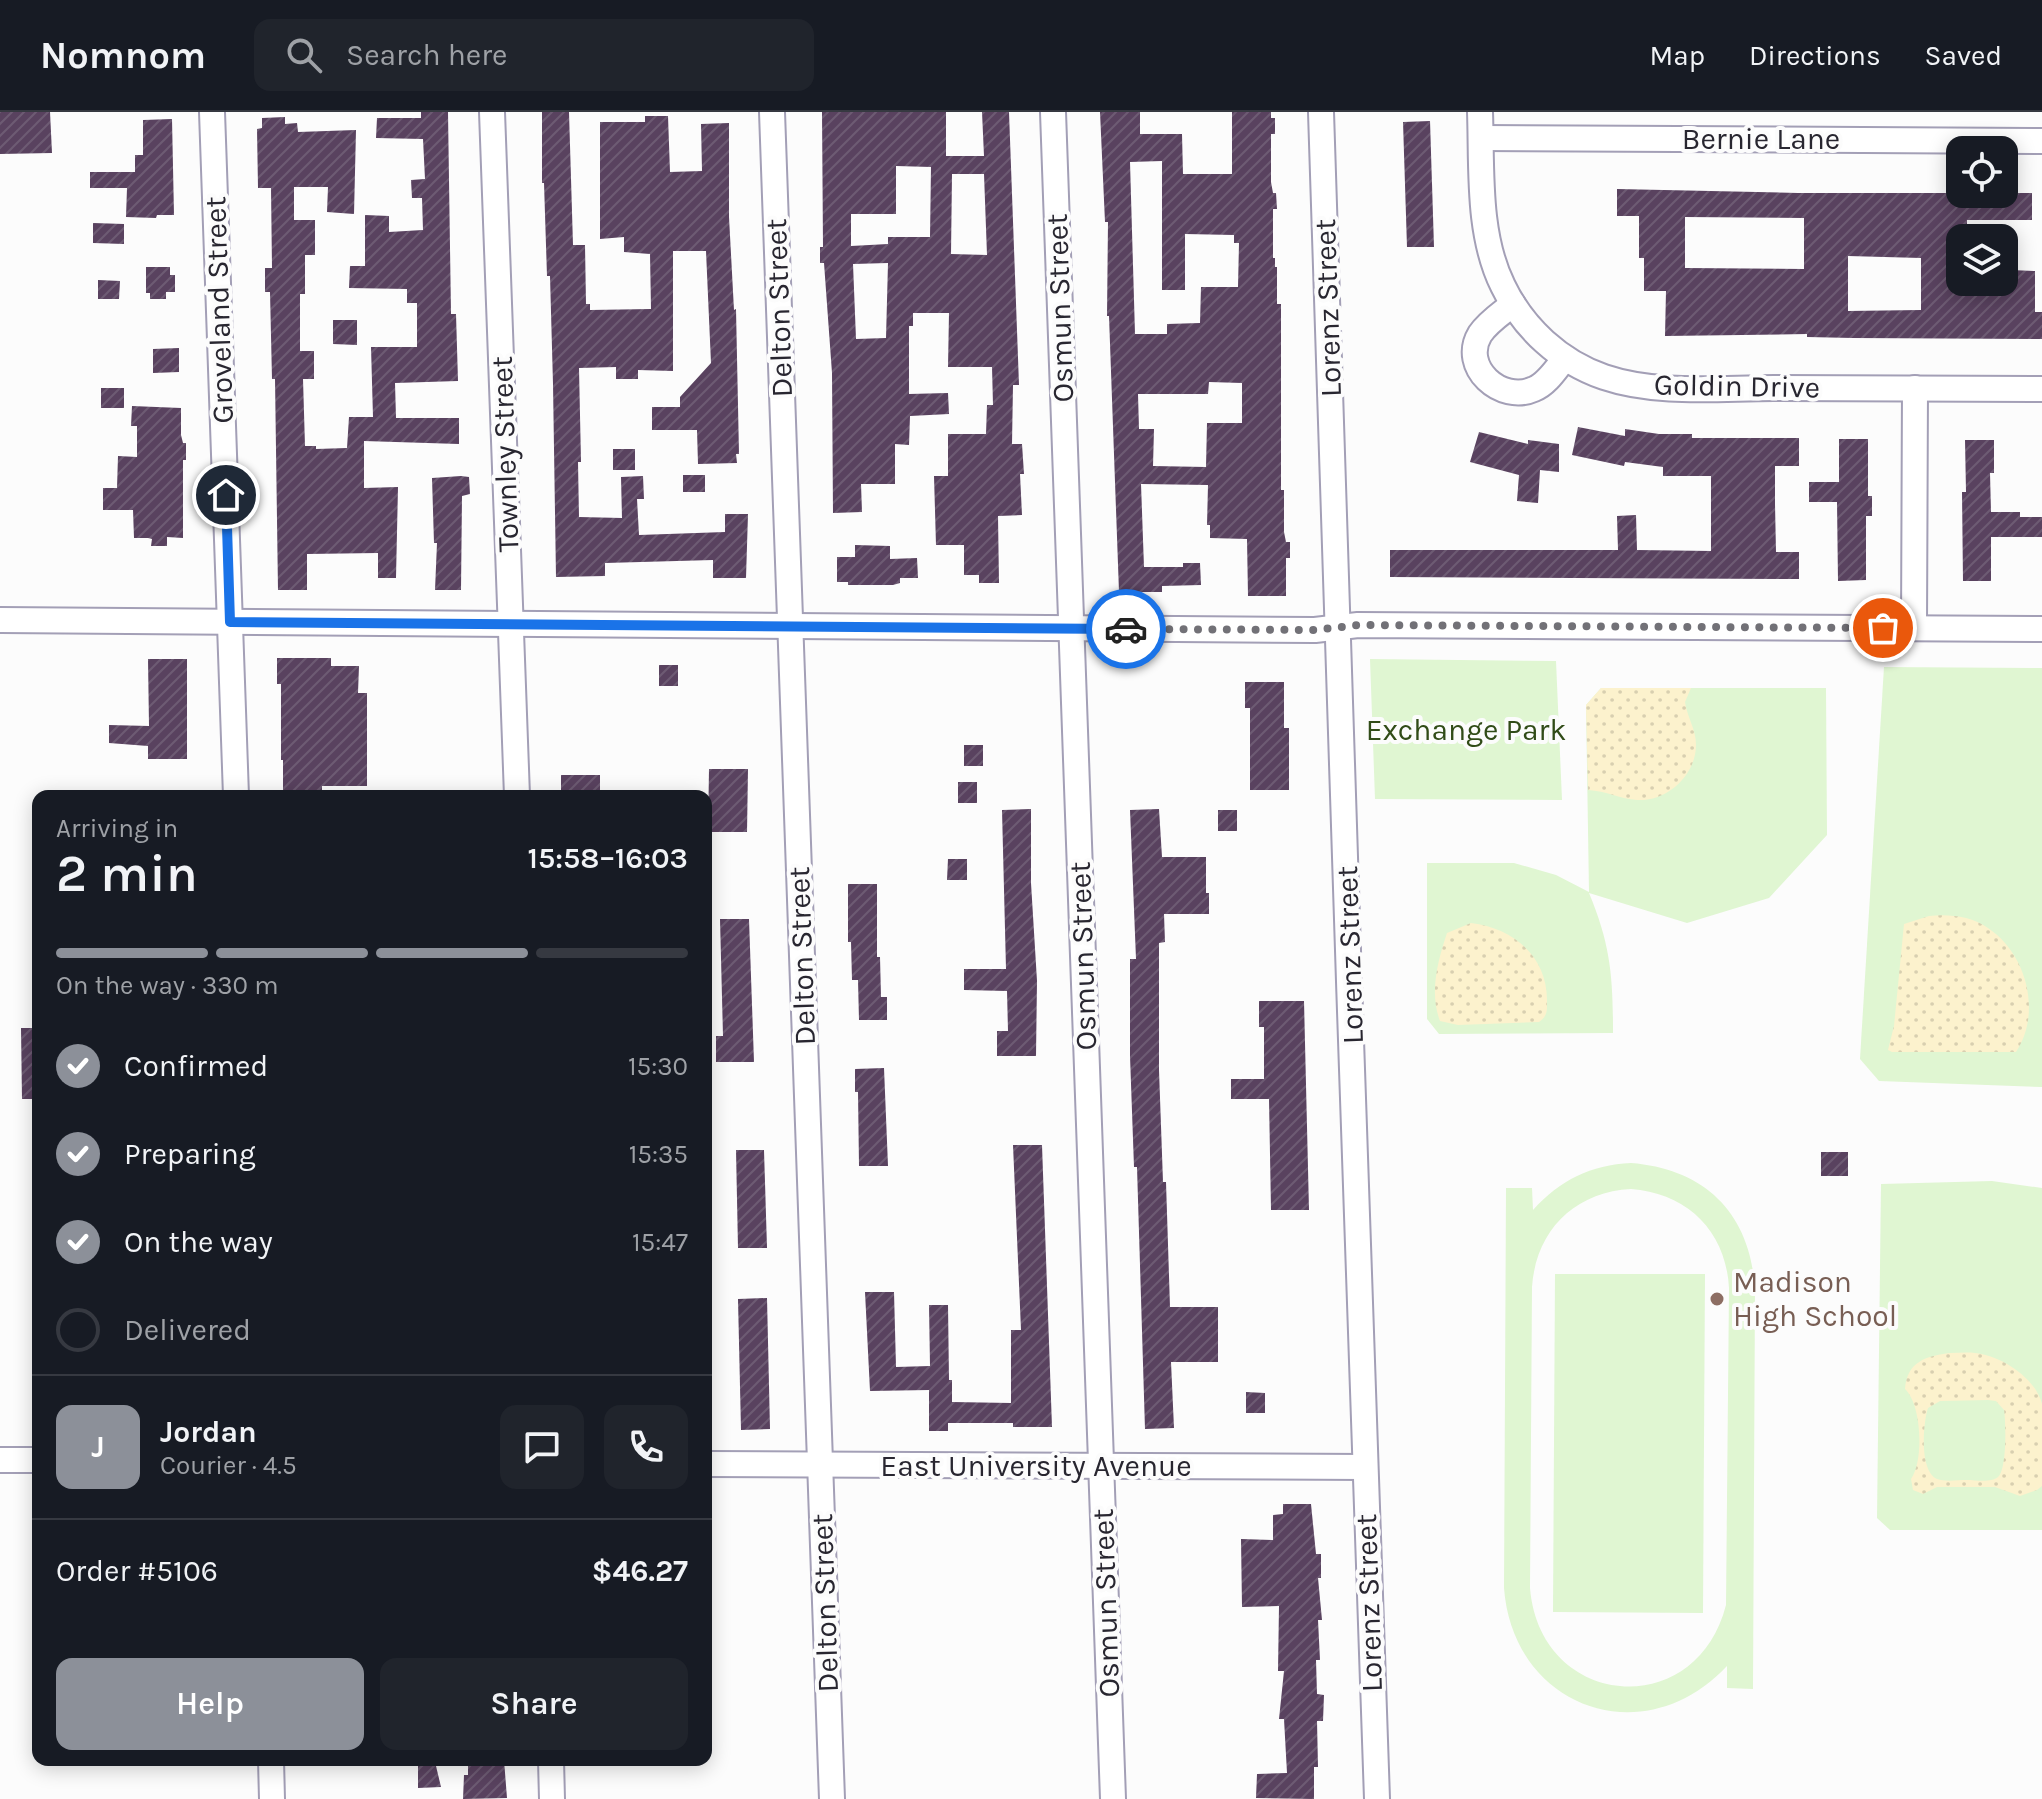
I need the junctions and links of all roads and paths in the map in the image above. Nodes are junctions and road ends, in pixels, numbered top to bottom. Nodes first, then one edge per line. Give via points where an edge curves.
1 (212, 112) edge
2 (492, 112) edge
3 (772, 112) edge
4 (1053, 112) edge
5 (1321, 112) edge
6 (1480, 112) edge
7 (1481, 138) junction
8 (2042, 141) edge
9 (1513, 304) junction
10 (1565, 358) junction
11 (1915, 388) junction
12 (2042, 389) edge
13 (0, 620) edge
14 (230, 622) junction
15 (511, 624) junction
16 (790, 626) junction
17 (1340, 627) junction
18 (1072, 628) junction
19 (1914, 628) junction
20 (2042, 629) edge
21 (236, 790) edge
22 (517, 790) edge
23 (0, 1460) edge
24 (32, 1460) edge
25 (712, 1464) edge
26 (820, 1464) junction
27 (1101, 1467) junction
28 (1365, 1467) junction
29 (271, 1766) edge
30 (551, 1766) edge
31 (272, 1799) edge
32 (552, 1799) edge
33 (832, 1799) edge
34 (1113, 1799) edge
35 (1377, 1799) edge

1 - 14 street, Groveland Street
2 - 15 street, Townley Street
3 - 16 street, Delton Street
4 - 18 street, Osmun Street
5 - 17 street, Lorenz Street
6 - 7 street, Goldin Drive
7 - 8 street, Bernie Lane
7 - 9 street, Goldin Drive via 1487,232
9 - 10 street, Goldin Drive via 1541,339
9 - 10 street via 1476,344 1478,367 1489,384 1512,393 1535,389
10 - 11 street, Goldin Drive via 1605,378 1669,388
11 - 12 street, Goldin Drive
11 - 19 street
13 - 14 street
14 - 15 street
14 - 21 street, Groveland Street
15 - 16 street
15 - 22 street, Townley Street
16 - 18 street
16 - 26 street, Delton Street
17 - 18 street
17 - 19 street
17 - 28 street, Lorenz Street
18 - 27 street, Osmun Street
19 - 20 street
23 - 24 street
25 - 26 street, East University Avenue
26 - 27 street, East University Avenue
26 - 33 street, Delton Street
27 - 28 street, East University Avenue
27 - 34 street, Osmun Street
28 - 35 street, Lorenz Street
29 - 31 street
30 - 32 street

